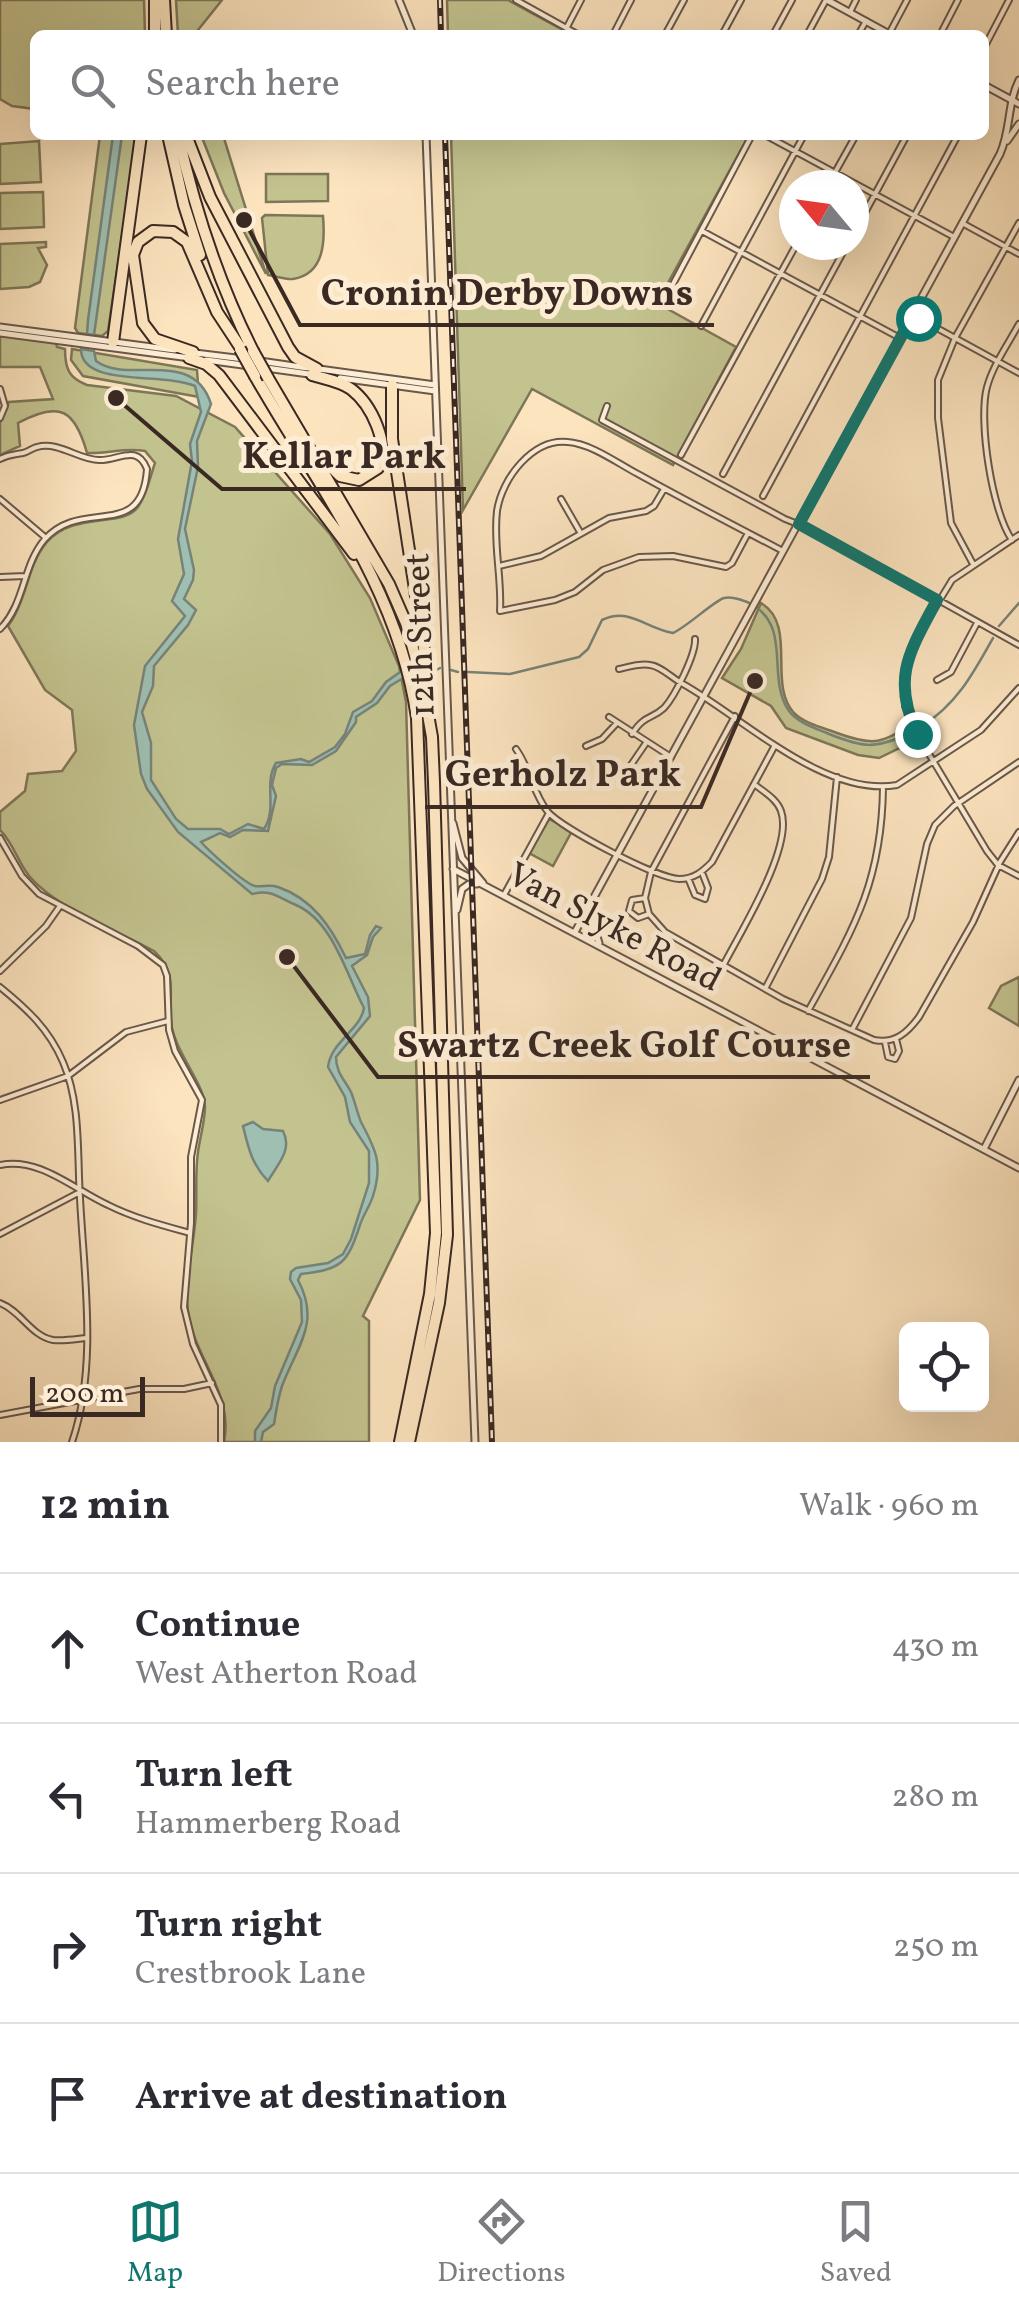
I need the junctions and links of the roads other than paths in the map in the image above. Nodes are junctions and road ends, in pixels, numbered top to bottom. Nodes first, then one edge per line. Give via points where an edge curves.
1 (399, 0) edge
2 (516, 0) edge
3 (530, 0) edge
4 (581, 0) edge
5 (631, 0) edge
6 (684, 0) edge
7 (741, 0) edge
8 (792, 0) edge
9 (826, 0) edge
10 (856, 0) edge
11 (907, 0) edge
12 (958, 0) edge
13 (1009, 0) edge
14 (158, 1) edge
15 (527, 6) junction
16 (850, 12) junction
17 (866, 21) junction
18 (566, 28) junction
19 (153, 30) edge
20 (167, 30) edge
21 (411, 30) edge
22 (570, 30) edge
23 (615, 30) edge
24 (669, 30) edge
25 (725, 30) edge
26 (777, 30) edge
27 (809, 30) edge
28 (861, 30) edge
29 (883, 30) edge
30 (892, 30) edge
31 (943, 30) edge
32 (989, 38) edge
33 (1019, 80) edge
34 (989, 88) edge
35 (1010, 99) junction
36 (1019, 104) edge
37 (1019, 124) edge
38 (140, 140) edge
39 (169, 140) edge
40 (179, 140) edge
41 (188, 140) edge
42 (426, 140) edge
43 (749, 140) edge
44 (775, 140) edge
45 (802, 140) edge
46 (853, 140) edge
47 (904, 140) edge
48 (955, 140) edge
49 (1005, 143) junction
50 (796, 151) junction
51 (831, 170) edge
52 (836, 170) edge
53 (869, 191) edge
54 (875, 194) junction
55 (869, 205) edge
56 (914, 216) junction
57 (1019, 222) edge
58 (962, 223) junction
59 (702, 231) junction
60 (955, 237) junction
61 (1006, 247) junction
62 (741, 252) junction
63 (1019, 254) edge
64 (788, 260) edge
65 (839, 260) edge
66 (781, 274) junction
67 (820, 295) junction
68 (663, 303) dead end
69 (913, 315) junction
70 (860, 316) junction
71 (1019, 324) edge
72 (701, 326) dead end
73 (0, 330) edge
74 (900, 338) junction
75 (955, 338) junction
76 (116, 345) junction
77 (240, 348) junction
78 (191, 355) junction
79 (998, 362) junction
80 (315, 372) junction
81 (1019, 373) edge
82 (390, 382) junction
83 (435, 388) junction
84 (0, 389) edge
85 (607, 406) dead end
86 (287, 408) junction
87 (0, 418) edge
88 (682, 455) dead end
89 (0, 459) edge
90 (723, 474) dead end
91 (664, 488) junction
92 (762, 496) dead end
93 (561, 499) dead end
94 (0, 500) edge
95 (799, 524) junction
96 (580, 532) junction
97 (748, 533) junction
98 (1019, 535) edge
99 (46, 538) junction
100 (1012, 540) junction
101 (784, 552) junction
102 (972, 564) junction
103 (500, 566) junction
104 (26, 576) junction
105 (0, 577) edge
106 (937, 600) junction
107 (386, 602) junction
108 (977, 623) junction
109 (0, 630) edge
110 (696, 640) dead end
111 (1019, 646) edge
112 (620, 670) dead end
113 (936, 680) dead end
114 (679, 682) junction
115 (1019, 688) edge
116 (704, 697) junction
117 (736, 716) junction
118 (609, 717) dead end
119 (616, 724) junction
120 (632, 734) junction
121 (432, 738) junction
122 (646, 743) junction
123 (586, 746) dead end
124 (774, 747) junction
125 (516, 750) dead end
126 (672, 757) junction
127 (933, 760) junction
128 (1019, 762) edge
129 (837, 777) junction
130 (620, 781) dead end
131 (754, 784) junction
132 (883, 787) junction
133 (959, 803) junction
134 (549, 812) junction
135 (451, 817) junction
136 (1019, 832) edge
137 (0, 838) edge
138 (618, 854) junction
139 (998, 866) junction
140 (453, 869) junction
141 (651, 872) junction
142 (702, 873) junction
143 (1019, 876) edge
144 (688, 878) junction
145 (485, 886) junction
146 (504, 895) junction
147 (645, 898) junction
148 (60, 906) junction
149 (589, 908) junction
150 (649, 914) junction
151 (576, 932) junction
152 (455, 942) junction
153 (600, 946) junction
154 (723, 965) junction
155 (0, 971) edge
156 (0, 987) edge
157 (765, 989) junction
158 (808, 1011) junction
159 (168, 1021) junction
160 (852, 1030) junction
161 (896, 1040) junction
162 (885, 1042) junction
163 (68, 1076) junction
164 (1019, 1080) edge
165 (0, 1100) edge
166 (984, 1149) junction
167 (0, 1164) edge
168 (1019, 1168) edge
169 (80, 1192) junction
170 (190, 1233) junction
171 (0, 1234) edge
172 (0, 1304) edge
173 (86, 1338) junction
174 (212, 1383) junction
175 (82, 1401) junction
176 (0, 1415) edge
177 (72, 1442) edge
178 (221, 1442) edge
179 (399, 1442) edge
180 (411, 1442) edge
181 (475, 1442) edge

1 - 21 street
2 - 15 street
3 - 15 street
4 - 18 street
5 - 23 street
6 - 24 street
7 - 25 street
8 - 26 street
9 - 16 street
9 - 27 street
10 - 16 street
11 - 30 street
12 - 31 street
13 - 32 street
14 - 19 highway
14 - 20 highway
15 - 18 street
16 - 17 street
17 - 28 street
17 - 29 street
18 - 22 street
33 - 35 street
34 - 35 street
35 - 36 street
35 - 49 street
37 - 49 street
38 - 76 highway
39 - 77 highway via 195,240
40 - 86 highway, bridge via 210,251 253,351
41 - 80 highway via 288,347
42 - 83 street, 12th Street
43 - 59 street
44 - 50 street
45 - 50 street
46 - 52 street
47 - 54 street
48 - 56 street
49 - 58 street
50 - 51 street
50 - 62 street
53 - 54 street
54 - 55 street
54 - 56 street
56 - 60 street
56 - 70 street
57 - 61 street
58 - 60 street
58 - 61 street
59 - 62 street
59 - 68 street
60 - 69 street
61 - 63 street
61 - 75 street
62 - 66 street
62 - 72 street
64 - 66 street
65 - 67 street
66 - 67 street
66 - 88 street
67 - 70 street
67 - 90 street
69 - 74 street
69 - 75 street
70 - 74 street
70 - 92 street
71 - 79 street
73 - 76 street
74 - 95 street
75 - 79 street
75 - 102 street via 938,380 938,418 951,523
76 - 78 street
77 - 78 highway via 187,242 173,232 154,231 138,242 132,260 143,323 156,339
77 - 107 highway, bridge
78 - 80 street
78 - 107 highway via 219,375
79 - 81 street
79 - 100 street via 984,412 994,503
80 - 82 street
80 - 86 highway via 358,396 382,438 378,468 364,479 340,476
82 - 83 street
82 - 121 highway
83 - 135 street, 12th Street
84 - 87 street
85 - 95 street via 602,420
86 - 121 highway via 396,599
89 - 99 street via 46,446 95,460 124,454 145,462 146,482 132,510 80,518
91 - 96 street via 646,511
91 - 97 street
91 - 103 street via 578,444 541,446 523,460 497,509
93 - 96 street
94 - 99 street
95 - 101 street
95 - 106 street
96 - 103 street via 541,556
97 - 101 street
97 - 103 street via 726,567 638,557 555,600 500,611
98 - 100 street
99 - 104 street
100 - 102 street
101 - 116 street
102 - 106 street
104 - 105 street
104 - 109 street via 17,607
106 - 108 street
106 - 127 street via 904,677 905,706
107 - 179 highway via 408,668 419,736 435,1165 432,1282
108 - 111 street
108 - 113 street via 951,672
110 - 114 street
112 - 114 street via 649,664
114 - 116 street
114 - 120 street via 665,707
115 - 127 street via 981,730
116 - 117 street
116 - 126 street
117 - 124 street
117 - 141 street
118 - 119 street
119 - 120 street
119 - 123 street
120 - 122 street
121 - 180 highway via 447,1221 442,1286
122 - 126 street
122 - 130 street
124 - 129 street
124 - 131 street
125 - 134 street
126 - 138 street
127 - 132 street
127 - 133 street
128 - 133 street
129 - 132 street
129 - 157 street via 822,879
131 - 142 street
131 - 154 street via 779,806 782,834 767,883
132 - 158 street via 869,892
133 - 139 street
133 - 160 street via 930,834 911,918
134 - 138 street
134 - 146 street
135 - 140 street, 12th Street
135 - 145 street via 462,858
136 - 139 street
137 - 148 street via 28,884
138 - 141 street
138 - 149 street
139 - 143 street
139 - 161 street via 919,1017
140 - 145 street, Van Slyke Road
140 - 152 street, 12th Street
141 - 144 street
141 - 147 street
142 - 144 street
142 - 144 street via 705,898 694,896
145 - 146 street, Van Slyke Road
145 - 152 street via 469,884 460,892
146 - 151 street, Van Slyke Road
147 - 150 street
147 - 150 street via 632,900 629,911 638,918
148 - 155 street
148 - 159 street via 163,965
149 - 151 street
149 - 153 street
150 - 154 street via 665,932
151 - 153 street, Van Slyke Road
152 - 181 street, 12th Street
153 - 166 street, Van Slyke Road
154 - 157 street
156 - 163 street via 47,1032
157 - 158 street
158 - 160 street
159 - 163 street via 126,1032
159 - 170 street via 175,1051 202,1100 191,1157
160 - 162 street
161 - 162 street
161 - 162 street via 895,1060
163 - 165 street
163 - 169 street
164 - 166 street
166 - 168 street, Van Slyke Road
167 - 169 street via 31,1165
169 - 170 street
169 - 171 street
169 - 173 street
170 - 174 street via 186,1320
172 - 173 street via 52,1340
173 - 175 street
174 - 175 street
174 - 178 street via 223,1412
175 - 176 street
175 - 177 street

